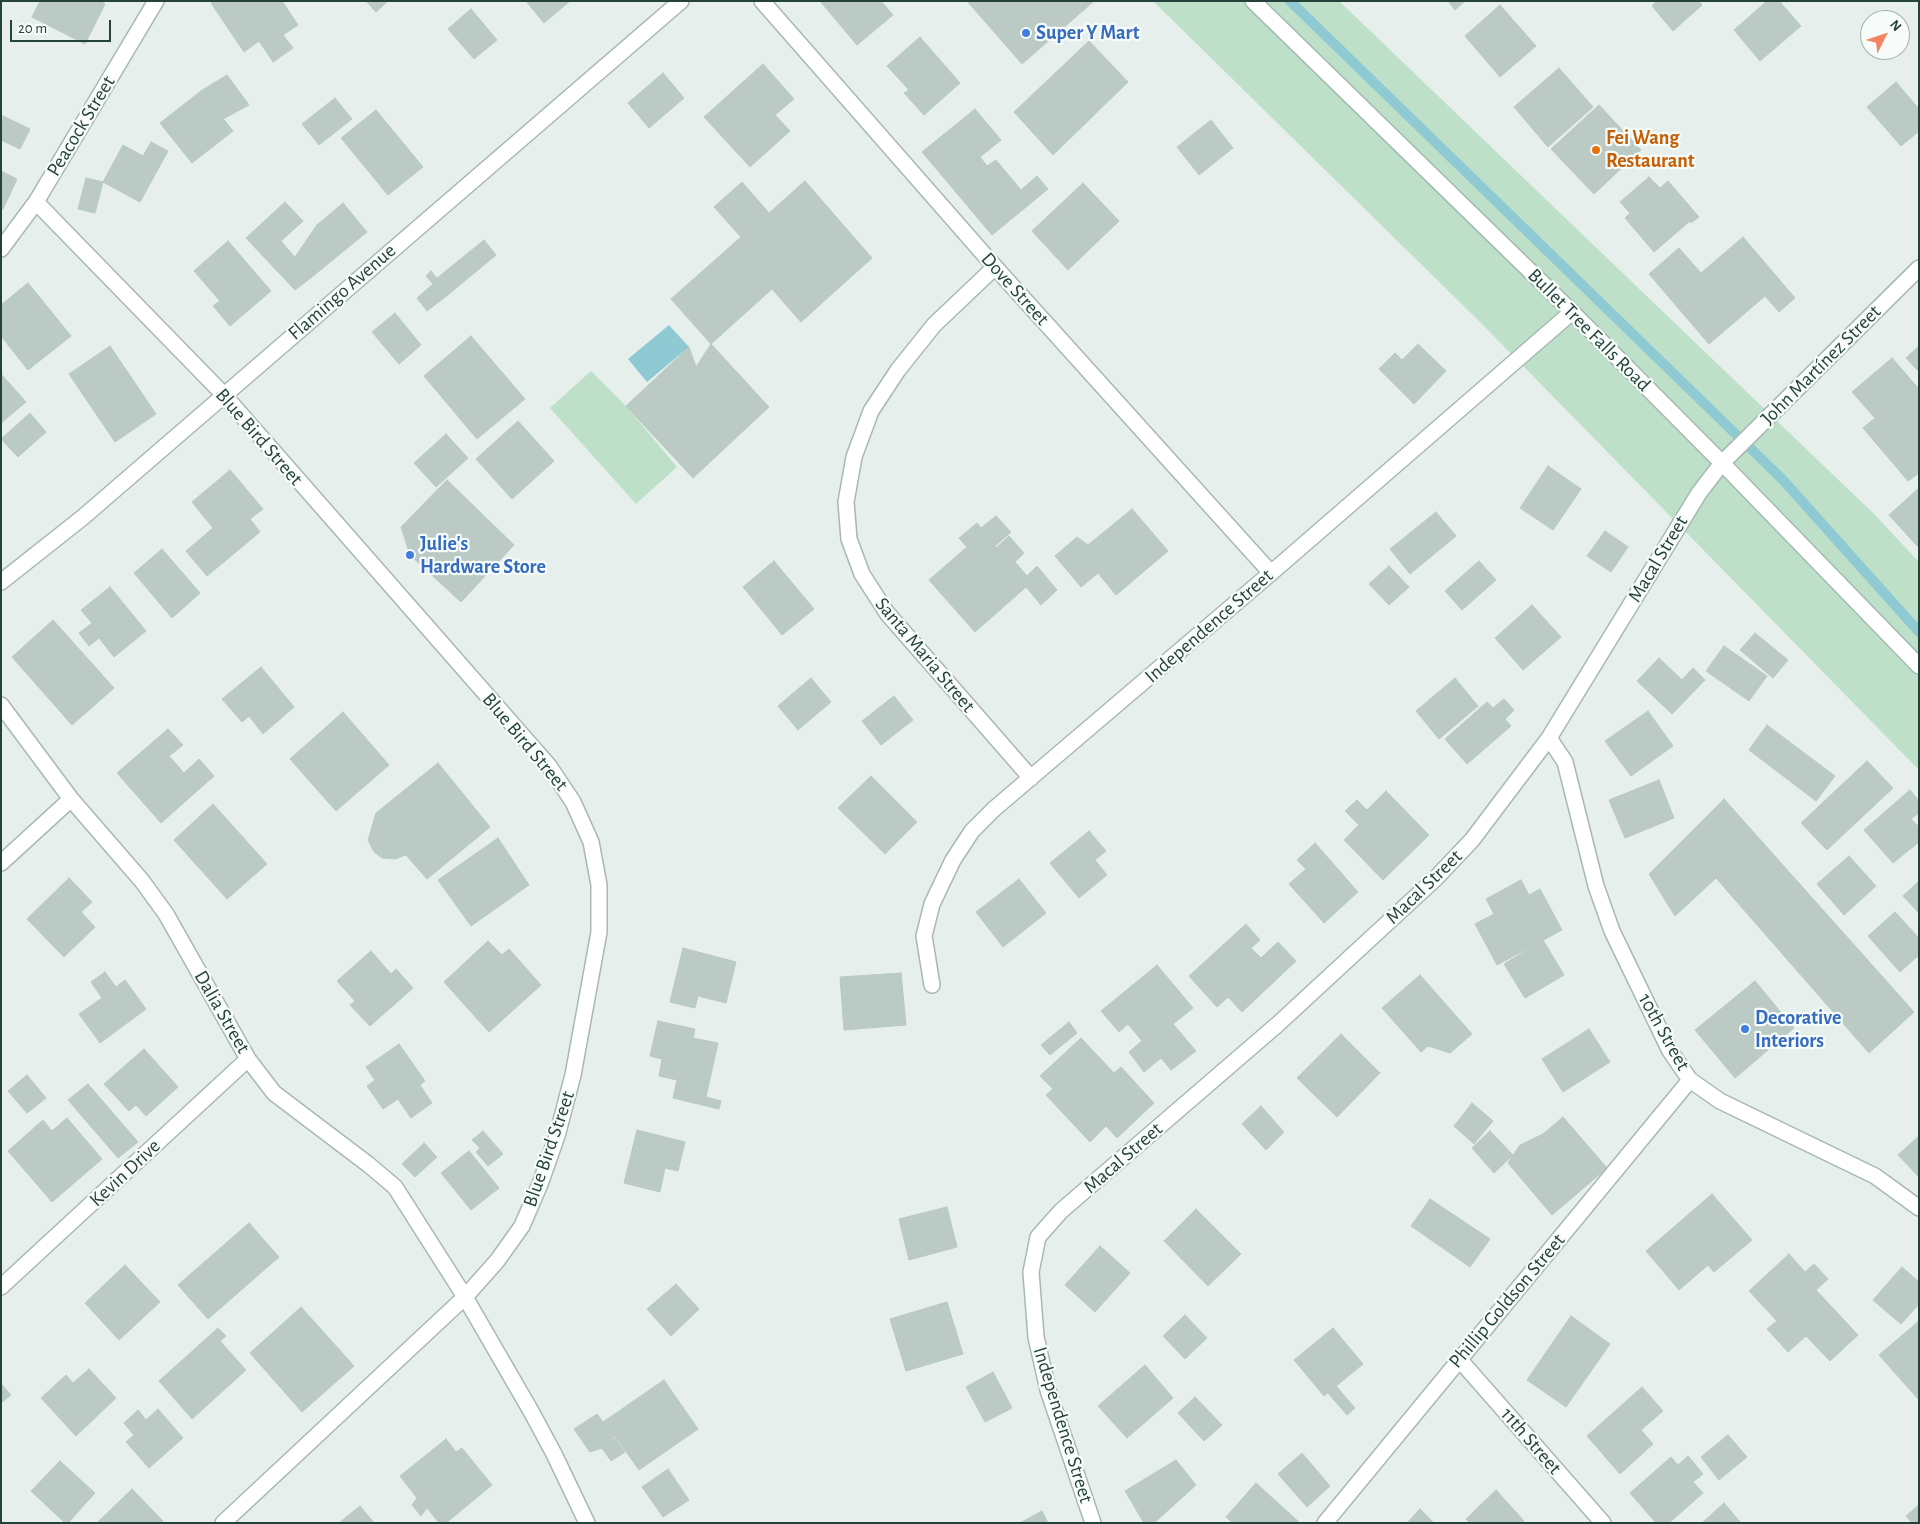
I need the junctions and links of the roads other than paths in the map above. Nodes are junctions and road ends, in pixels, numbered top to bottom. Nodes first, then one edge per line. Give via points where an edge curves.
1 (156, 1) edge
2 (681, 1) edge
3 (762, 1) edge
4 (1253, 1) edge
5 (36, 202) junction
6 (1, 248) edge
7 (995, 267) junction
8 (1919, 268) edge
9 (1572, 312) junction
10 (223, 394) junction
11 (1722, 463) junction
12 (1271, 573) junction
13 (1, 582) edge
14 (1919, 666) edge
15 (1, 705) edge
16 (1549, 738) junction
17 (1031, 778) junction
18 (71, 799) junction
19 (1, 863) edge
20 (932, 985) dead end
21 (248, 1059) junction
22 (1690, 1080) junction
23 (1919, 1208) edge
24 (1038, 1237) joint
25 (1, 1287) edge
26 (465, 1297) junction
27 (1459, 1359) junction
28 (223, 1523) edge
29 (587, 1523) edge
30 (1093, 1523) edge
31 (1325, 1523) edge
32 (1603, 1523) edge

1 - 5 street, Peacock Street
2 - 10 street, Flamingo Avenue
3 - 7 street, Dove Street
4 - 9 street, Bullet Tree Falls Road
5 - 6 street, Peacock Street
5 - 10 street, Blue Bird Street
7 - 12 street, Dove Street
7 - 17 street, Santa Maria Street via 934,325 871,411 854,457 846,502 849,539 862,574 887,614
8 - 11 street, John Martínez Street
9 - 11 street, Bullet Tree Falls Road
9 - 12 street, Independence Street
10 - 13 street, Flamingo Avenue via 82,518
10 - 26 street, Blue Bird Street via 549,766 573,802 591,842 599,885 599,932 573,1075 557,1136 522,1226
11 - 14 street, Bullet Tree Falls Road
11 - 16 street, Macal Street via 1698,493
12 - 17 street, Independence Street
15 - 18 street, Dalia Street
16 - 22 street, 10th Street via 1565,762 1596,886 1612,932 1670,1051
16 - 24 street, Macal Street via 1472,840 1435,878 1278,1024 1061,1211
17 - 20 street, Independence Street via 972,832 953,860 932,904 924,936
18 - 19 street
18 - 21 street, Dalia Street via 166,914
21 - 25 street, Kevin Drive
21 - 26 street, Dalia Street via 274,1093 395,1187
22 - 23 street, 10th Street via 1720,1101 1875,1176
22 - 27 street, Phillip Goldson Street
24 - 30 street, Independence Street via 1031,1272 1036,1337 1048,1390
26 - 28 street, Blue Bird Street
26 - 29 street, Dalia Street via 550,1446
27 - 31 street, Phillip Goldson Street
27 - 32 street, 11th Street

